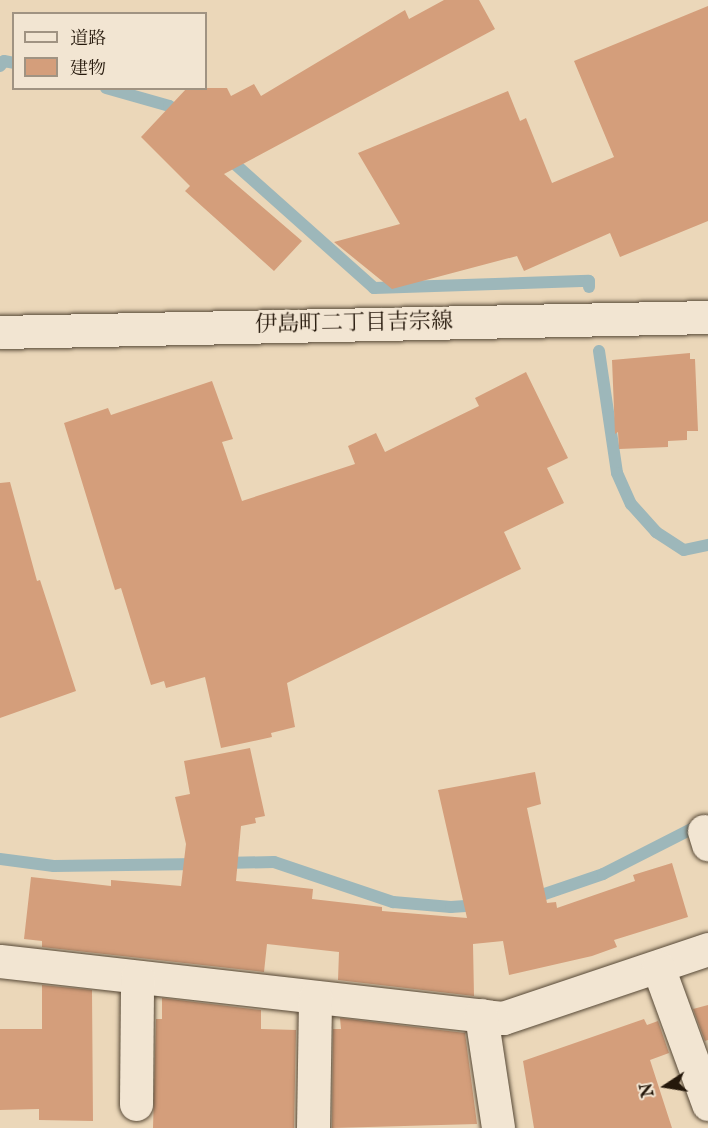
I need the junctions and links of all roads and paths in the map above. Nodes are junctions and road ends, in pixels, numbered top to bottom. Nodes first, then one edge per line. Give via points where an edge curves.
1 (708, 317) edge
2 (0, 332) edge
3 (708, 949) edge
4 (0, 961) edge
5 (658, 967) junction
6 (137, 977) junction
7 (315, 997) junction
8 (481, 1015) junction
9 (136, 1104) dead end
10 (708, 1104) edge
11 (313, 1128) edge
12 (498, 1128) edge

1 - 2 street, 伊島町二丁目吉宗線
3 - 5 street
4 - 6 street
5 - 8 street via 503,1018
5 - 10 street
6 - 7 street
6 - 9 street
7 - 8 street
7 - 11 street
8 - 12 street

